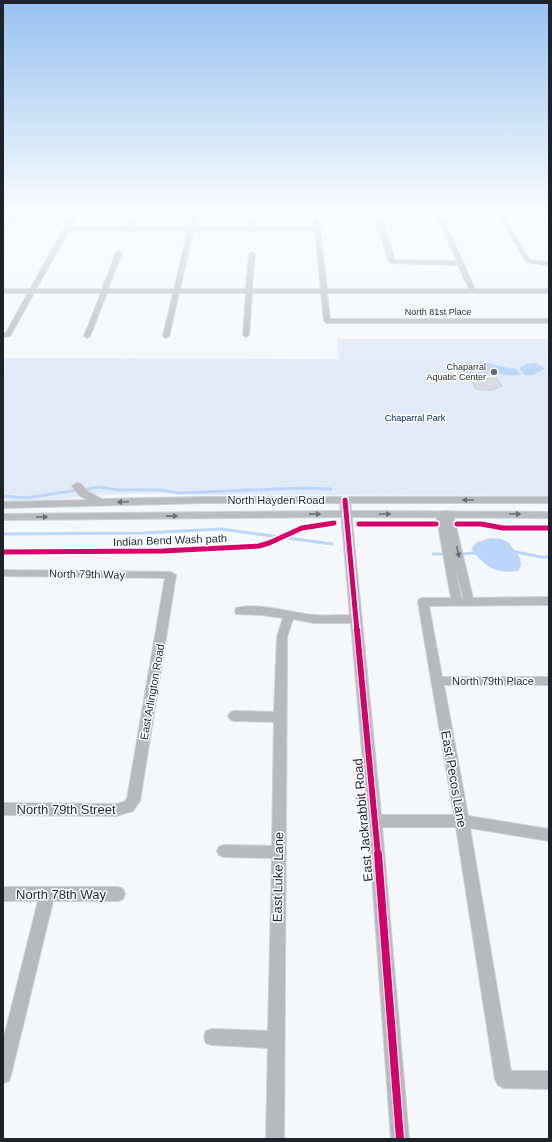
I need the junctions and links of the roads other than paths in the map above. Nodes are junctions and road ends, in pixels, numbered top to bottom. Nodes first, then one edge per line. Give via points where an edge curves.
1 (44, 269) edge
2 (113, 269) edge
3 (182, 269) edge
4 (251, 269) edge
5 (322, 269) edge
6 (463, 269) edge
7 (177, 290) junction
8 (250, 290) junction
9 (324, 290) junction
10 (472, 290) junction
11 (3, 291) edge
12 (32, 291) junction
13 (104, 291) junction
14 (549, 291) edge
15 (549, 321) edge
16 (5, 335) edge
17 (246, 335) dead end
18 (87, 336) dead end
19 (166, 336) dead end
20 (77, 486) dead end
21 (344, 500) junction
22 (549, 500) edge
23 (101, 502) junction
24 (3, 505) edge
25 (346, 514) junction
26 (445, 514) junction
27 (549, 514) edge
28 (3, 517) edge
29 (3, 573) edge
30 (171, 575) joint
31 (463, 602) junction
32 (549, 602) edge
33 (240, 611) dead end
34 (289, 616) junction
35 (356, 619) junction
36 (436, 681) junction
37 (549, 681) edge
38 (234, 716) dead end
39 (280, 717) junction
40 (128, 807) joint
41 (3, 808) edge
42 (375, 821) junction
43 (462, 821) junction
44 (549, 835) edge
45 (224, 851) dead end
46 (278, 852) junction
47 (3, 894) edge
48 (47, 894) junction
49 (118, 894) dead end
50 (212, 1037) dead end
51 (276, 1040) junction
52 (7, 1045) edge
53 (3, 1075) edge
54 (549, 1080) edge
55 (275, 1139) edge
56 (400, 1139) edge

1 - 12 street
2 - 13 street
3 - 7 street
4 - 8 street
5 - 9 street
6 - 10 street
7 - 8 street
7 - 13 street
7 - 19 street
8 - 9 street
8 - 17 street
9 - 10 street
9 - 15 street, North 81st Place via 327,321
10 - 14 street
11 - 12 street
12 - 13 street
12 - 16 street
13 - 18 street
20 - 23 main road via 84,494
22 -> 21 main road, North Hayden Road
21 -> 23 main road, North Hayden Road
21 - 25 street, East Jackrabbit Road
23 - 24 main road, North Hayden Road
25 -> 26 main road, North Hayden Road
28 -> 25 main road, North Hayden Road
25 - 35 street, East Jackrabbit Road
26 -> 27 main road, North Hayden Road
26 -> 31 street
29 - 30 street, North 79th Way
30 - 40 street, East Arlington Road via 133,800
31 - 32 street
31 - 36 street, East Pecos Lane via 423,602
33 - 34 street via 262,611
34 - 35 street
34 - 39 street, East Luke Lane via 282,637
35 - 42 street, East Jackrabbit Road
36 - 37 street, North 79th Place
36 - 43 street, East Pecos Lane
38 - 39 street
39 - 46 street, East Luke Lane
40 - 41 street, North 79th Street via 116,810
42 - 43 street
42 - 56 street, East Jackrabbit Road
43 - 44 street
43 - 54 street, East Pecos Lane via 504,1079
45 - 46 street
46 - 51 street, East Luke Lane
47 - 48 street, North 78th Way
48 - 49 street, North 78th Way
48 - 52 street
50 - 51 street
51 - 55 street, East Luke Lane
52 - 53 street

